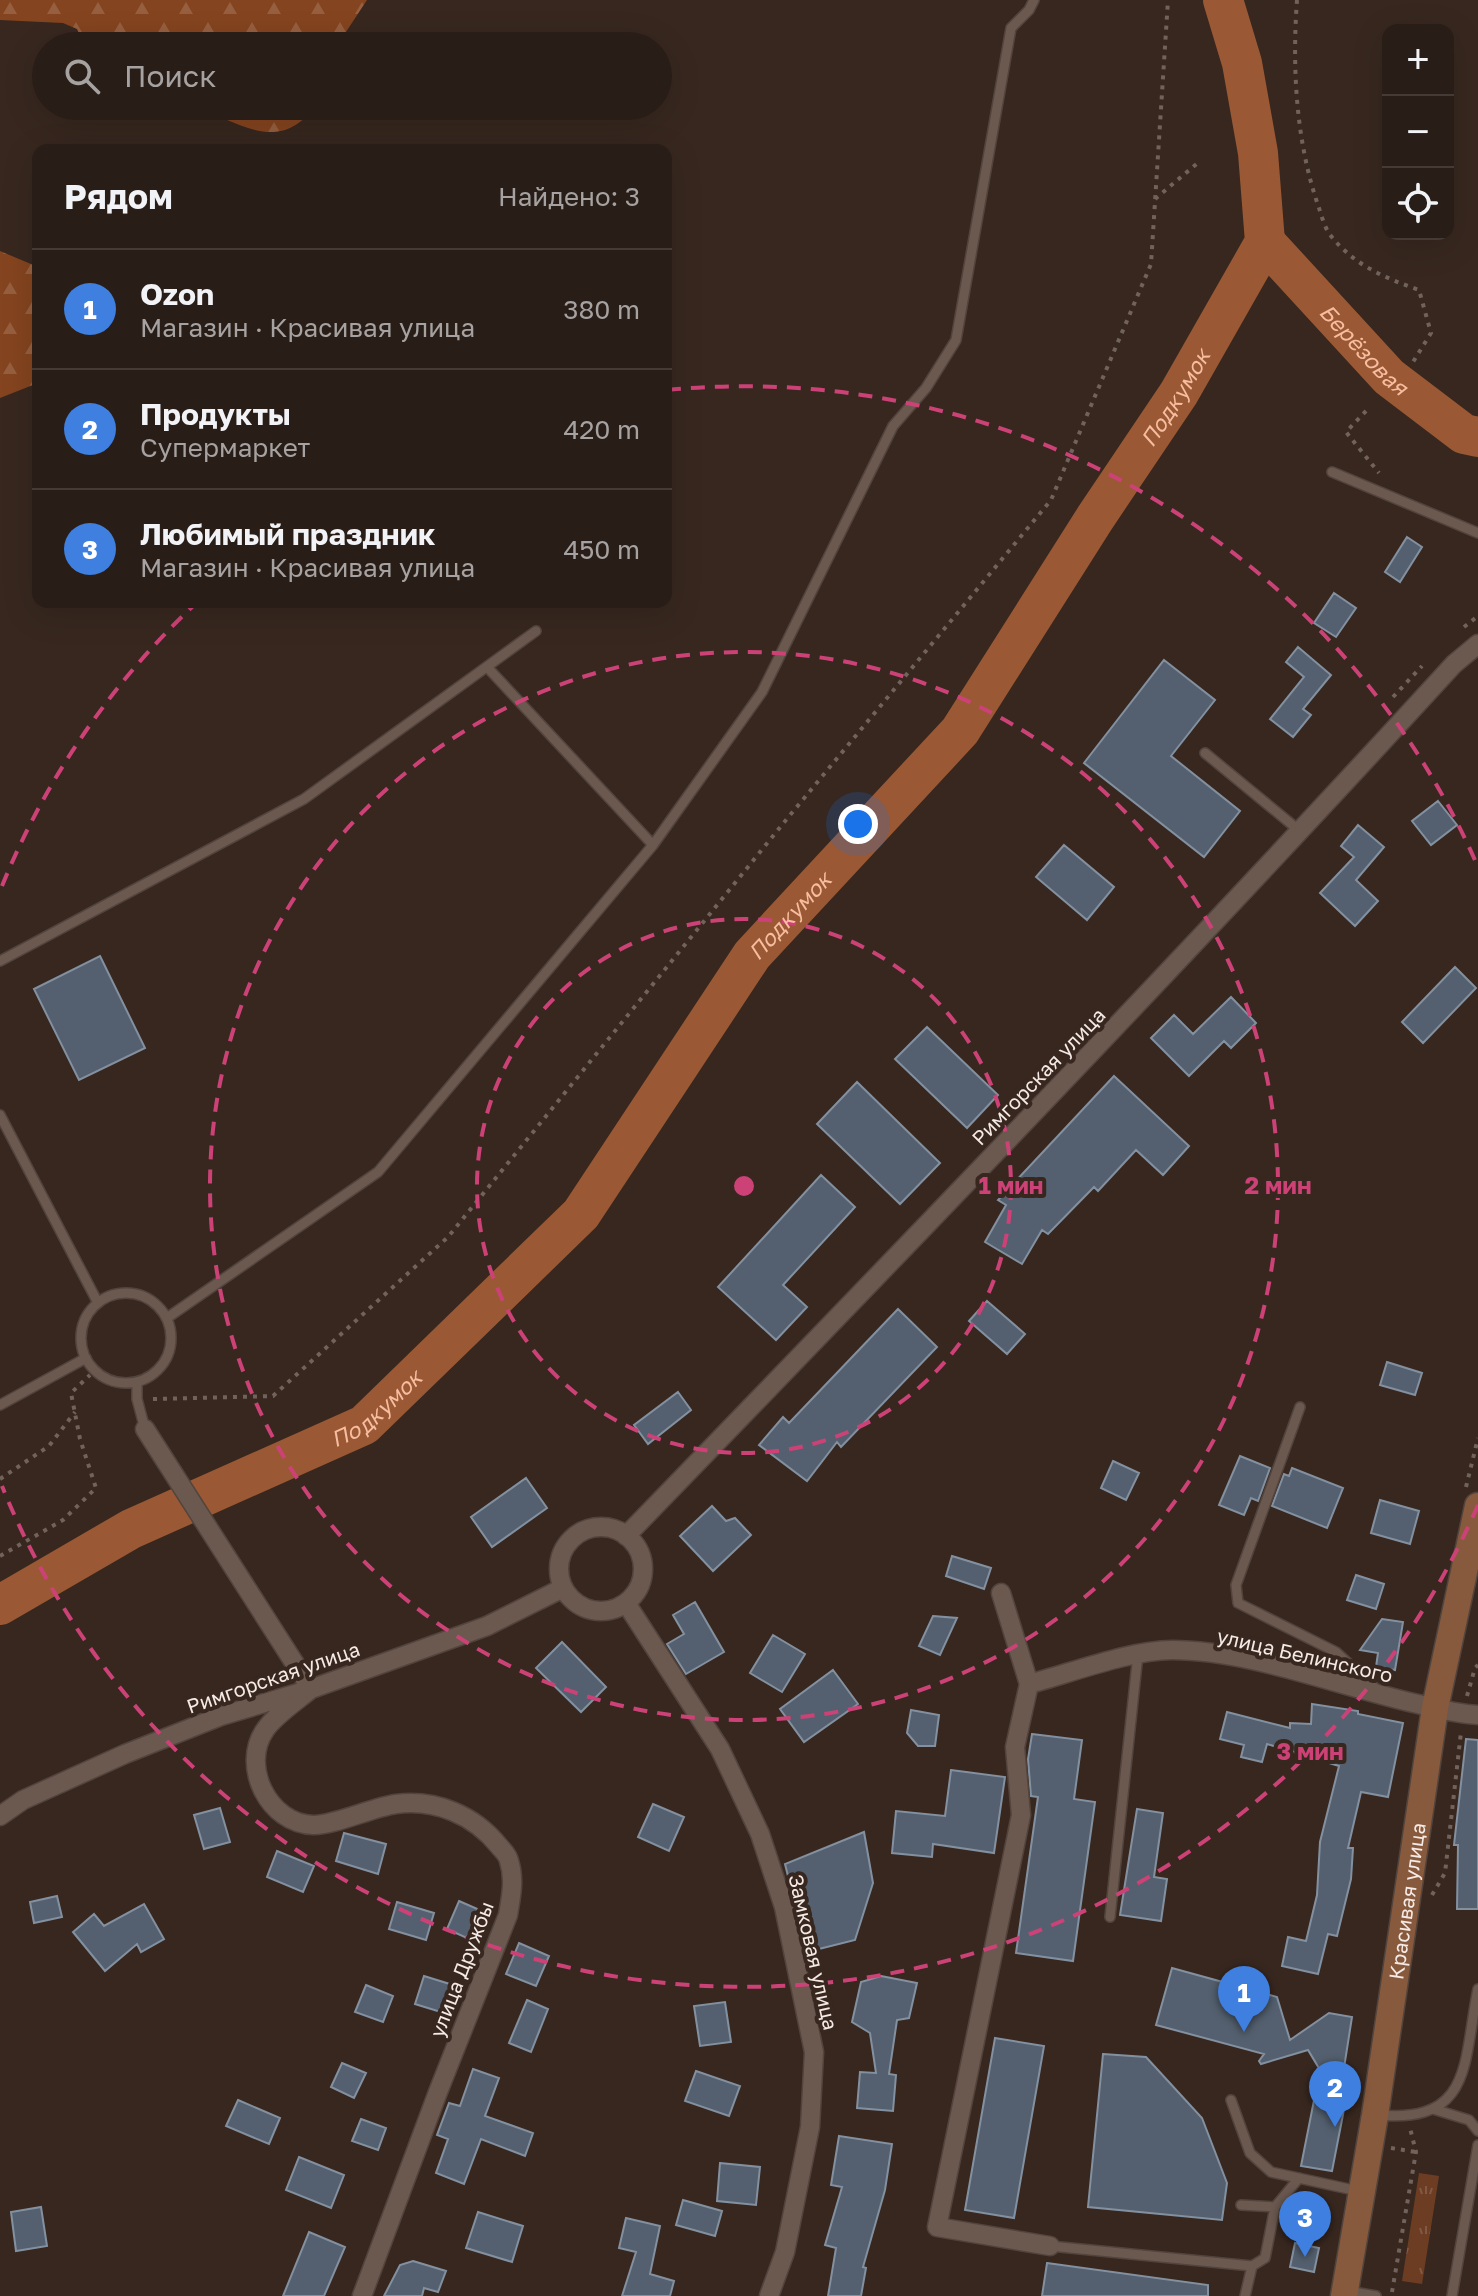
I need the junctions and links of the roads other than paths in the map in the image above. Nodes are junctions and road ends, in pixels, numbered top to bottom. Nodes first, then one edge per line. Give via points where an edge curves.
1 (1034, 0) edge
2 (1332, 472) dead end
3 (1478, 533) edge
4 (536, 631) dead end
5 (1478, 644) edge
6 (487, 667) junction
7 (1205, 753) dead end
8 (1301, 832) junction
9 (653, 845) junction
10 (0, 961) edge
11 (0, 1115) edge
12 (98, 1303) junction
13 (167, 1318) junction
14 (86, 1358) junction
15 (137, 1382) junction
16 (0, 1405) edge
17 (1300, 1407) dead end
18 (145, 1429) joint
19 (1478, 1506) edge
20 (626, 1536) junction
21 (563, 1588) junction
22 (1001, 1593) dead end
23 (626, 1603) junction
24 (1138, 1654) junction
25 (1029, 1684) junction
26 (311, 1689) junction
27 (1383, 1696) junction
28 (1435, 1708) junction
29 (1470, 1715) edge
30 (0, 1816) edge
31 (1110, 1917) dead end
32 (1478, 1989) edge
33 (1231, 2100) dead end
34 (1433, 2109) junction
35 (1375, 2115) junction
36 (1478, 2131) edge
37 (1478, 2145) edge
38 (1299, 2178) junction
39 (1362, 2192) junction
40 (1241, 2205) dead end
41 (1275, 2207) junction
42 (1050, 2246) joint
43 (1252, 2266) junction
44 (1344, 2293) edge
45 (362, 2296) edge
46 (769, 2296) edge
47 (1245, 2296) edge
48 (1376, 2296) edge
49 (1452, 2296) edge

1 - 9 lane via 1011,28 956,340 926,388 893,426 762,692
2 - 3 lane
4 - 6 lane
5 - 8 street, Римгорская улица
6 - 9 lane
6 - 10 lane via 304,799
7 - 8 lane
8 - 20 street, Римгорская улица
9 - 13 lane via 378,1172
11 - 12 lane
12 - 13 lane via 110,1296 136,1294
12 - 14 lane via 82,1328
13 - 15 lane via 167,1357
14 - 15 lane via 107,1379
14 - 16 lane
15 - 18 lane
17 - 27 lane via 1236,1585 1238,1603 1336,1652
18 - 26 street
19 - 28 main road, Красивая улица
20 - 21 street via 600,1527 574,1537 559,1561
20 - 23 street via 643,1569 641,1582
21 - 23 street via 579,1606 591,1610
21 - 26 street, Римгорская улица via 487,1626
22 - 25 street
23 - 46 street, Замковая улица via 720,1749 760,1834 784,1907 814,2052 810,2127 785,2252
24 - 25 street, улица Белинского
24 - 27 street, улица Белинского via 1171,1650 1228,1656
24 - 31 lane
25 - 42 street via 1015,1747 1021,1815 937,2227
26 - 30 street, Римгорская улица via 221,1716 125,1754 23,1800
26 - 45 street, улица Дружбы via 265,1730 254,1763 262,1791 284,1817 314,1825 397,1804 430,1803 489,1833 509,1858 513,1885 508,1915
27 - 28 street, улица Белинского
28 - 29 street, улица Белинского
28 - 35 main road, Красивая улица
32 - 34 lane via 1462,2077 1453,2096
33 - 38 lane via 1250,2153 1271,2172
34 - 35 lane via 1407,2118
34 - 36 lane via 1469,2120
35 - 39 main road, Красивая улица
37 - 49 lane
38 - 39 lane
38 - 41 lane
39 - 44 main road, Красивая улица
40 - 41 lane
41 - 43 lane via 1265,2258
42 - 43 lane
43 - 47 lane
44 - 48 lane

